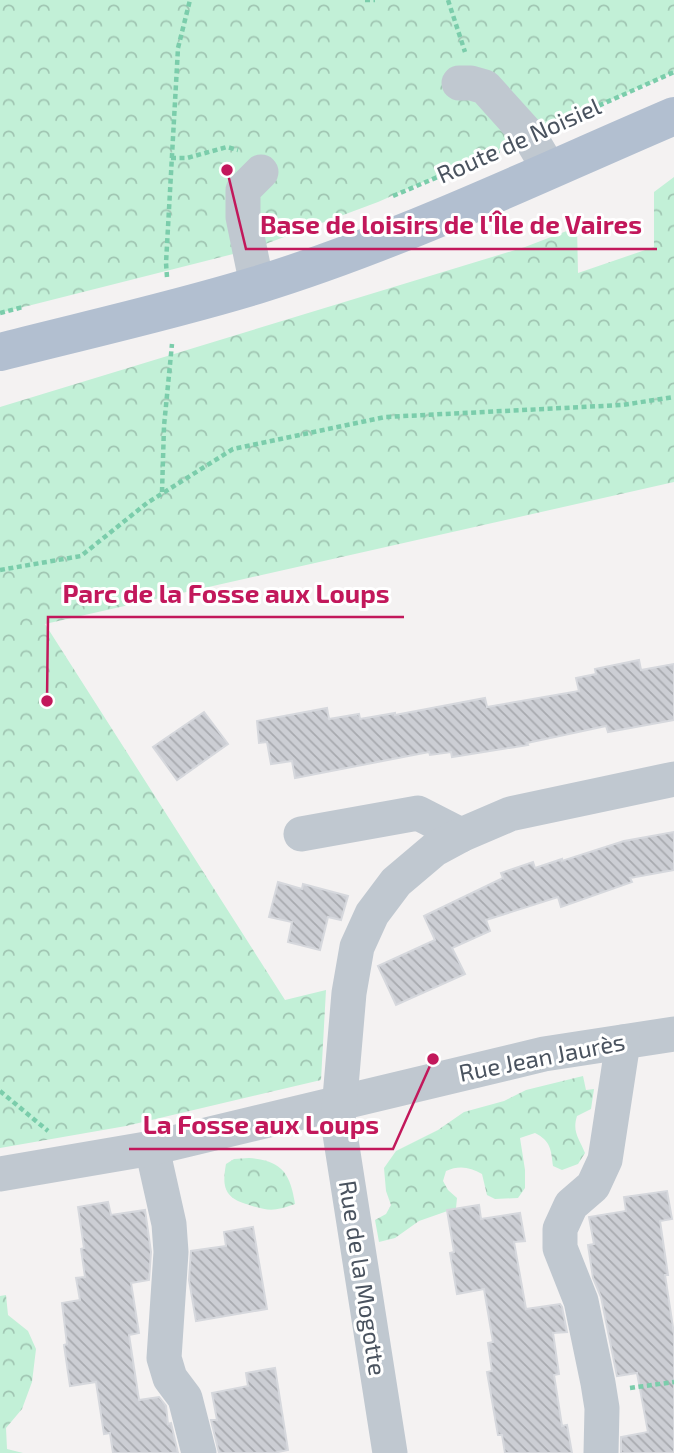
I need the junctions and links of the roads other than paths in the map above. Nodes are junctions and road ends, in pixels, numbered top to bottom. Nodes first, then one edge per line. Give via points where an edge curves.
1 (465, 83) road end
2 (674, 116) edge
3 (550, 169) junction
4 (252, 181) road end
5 (257, 285) junction
6 (0, 352) edge
7 (674, 779) edge
8 (302, 834) dead end
9 (461, 835) junction
10 (674, 1034) edge
11 (623, 1042) junction
12 (340, 1103) junction
13 (152, 1148) junction
14 (0, 1174) edge
15 (199, 1453) edge
16 (390, 1453) edge
17 (601, 1453) edge

1 - 3 street via 485,87 530,137
2 - 3 main road, Route de Noisiel
3 - 5 main road, Route de Noisiel via 404,233
4 - 5 street via 243,217
5 - 6 main road, Route de Noisiel via 171,290
7 - 9 street, Rue de la Mogotte via 510,814
8 - 9 street via 418,813
9 - 12 street, Rue de la Mogotte via 435,849 396,882 367,925 349,993
10 - 11 street, Rue Jean Jaurès
11 - 12 street, Rue Jean Jaurès via 544,1054
11 - 17 street via 605,1160 593,1186 571,1205 560,1229 560,1248 581,1301 600,1392
12 - 13 street, Rue Jean Jaurès
12 - 16 street, Rue de la Mogotte via 343,1163
13 - 14 street, Rue Jean Jaurès
13 - 15 street via 171,1252 164,1358 170,1378 185,1398

